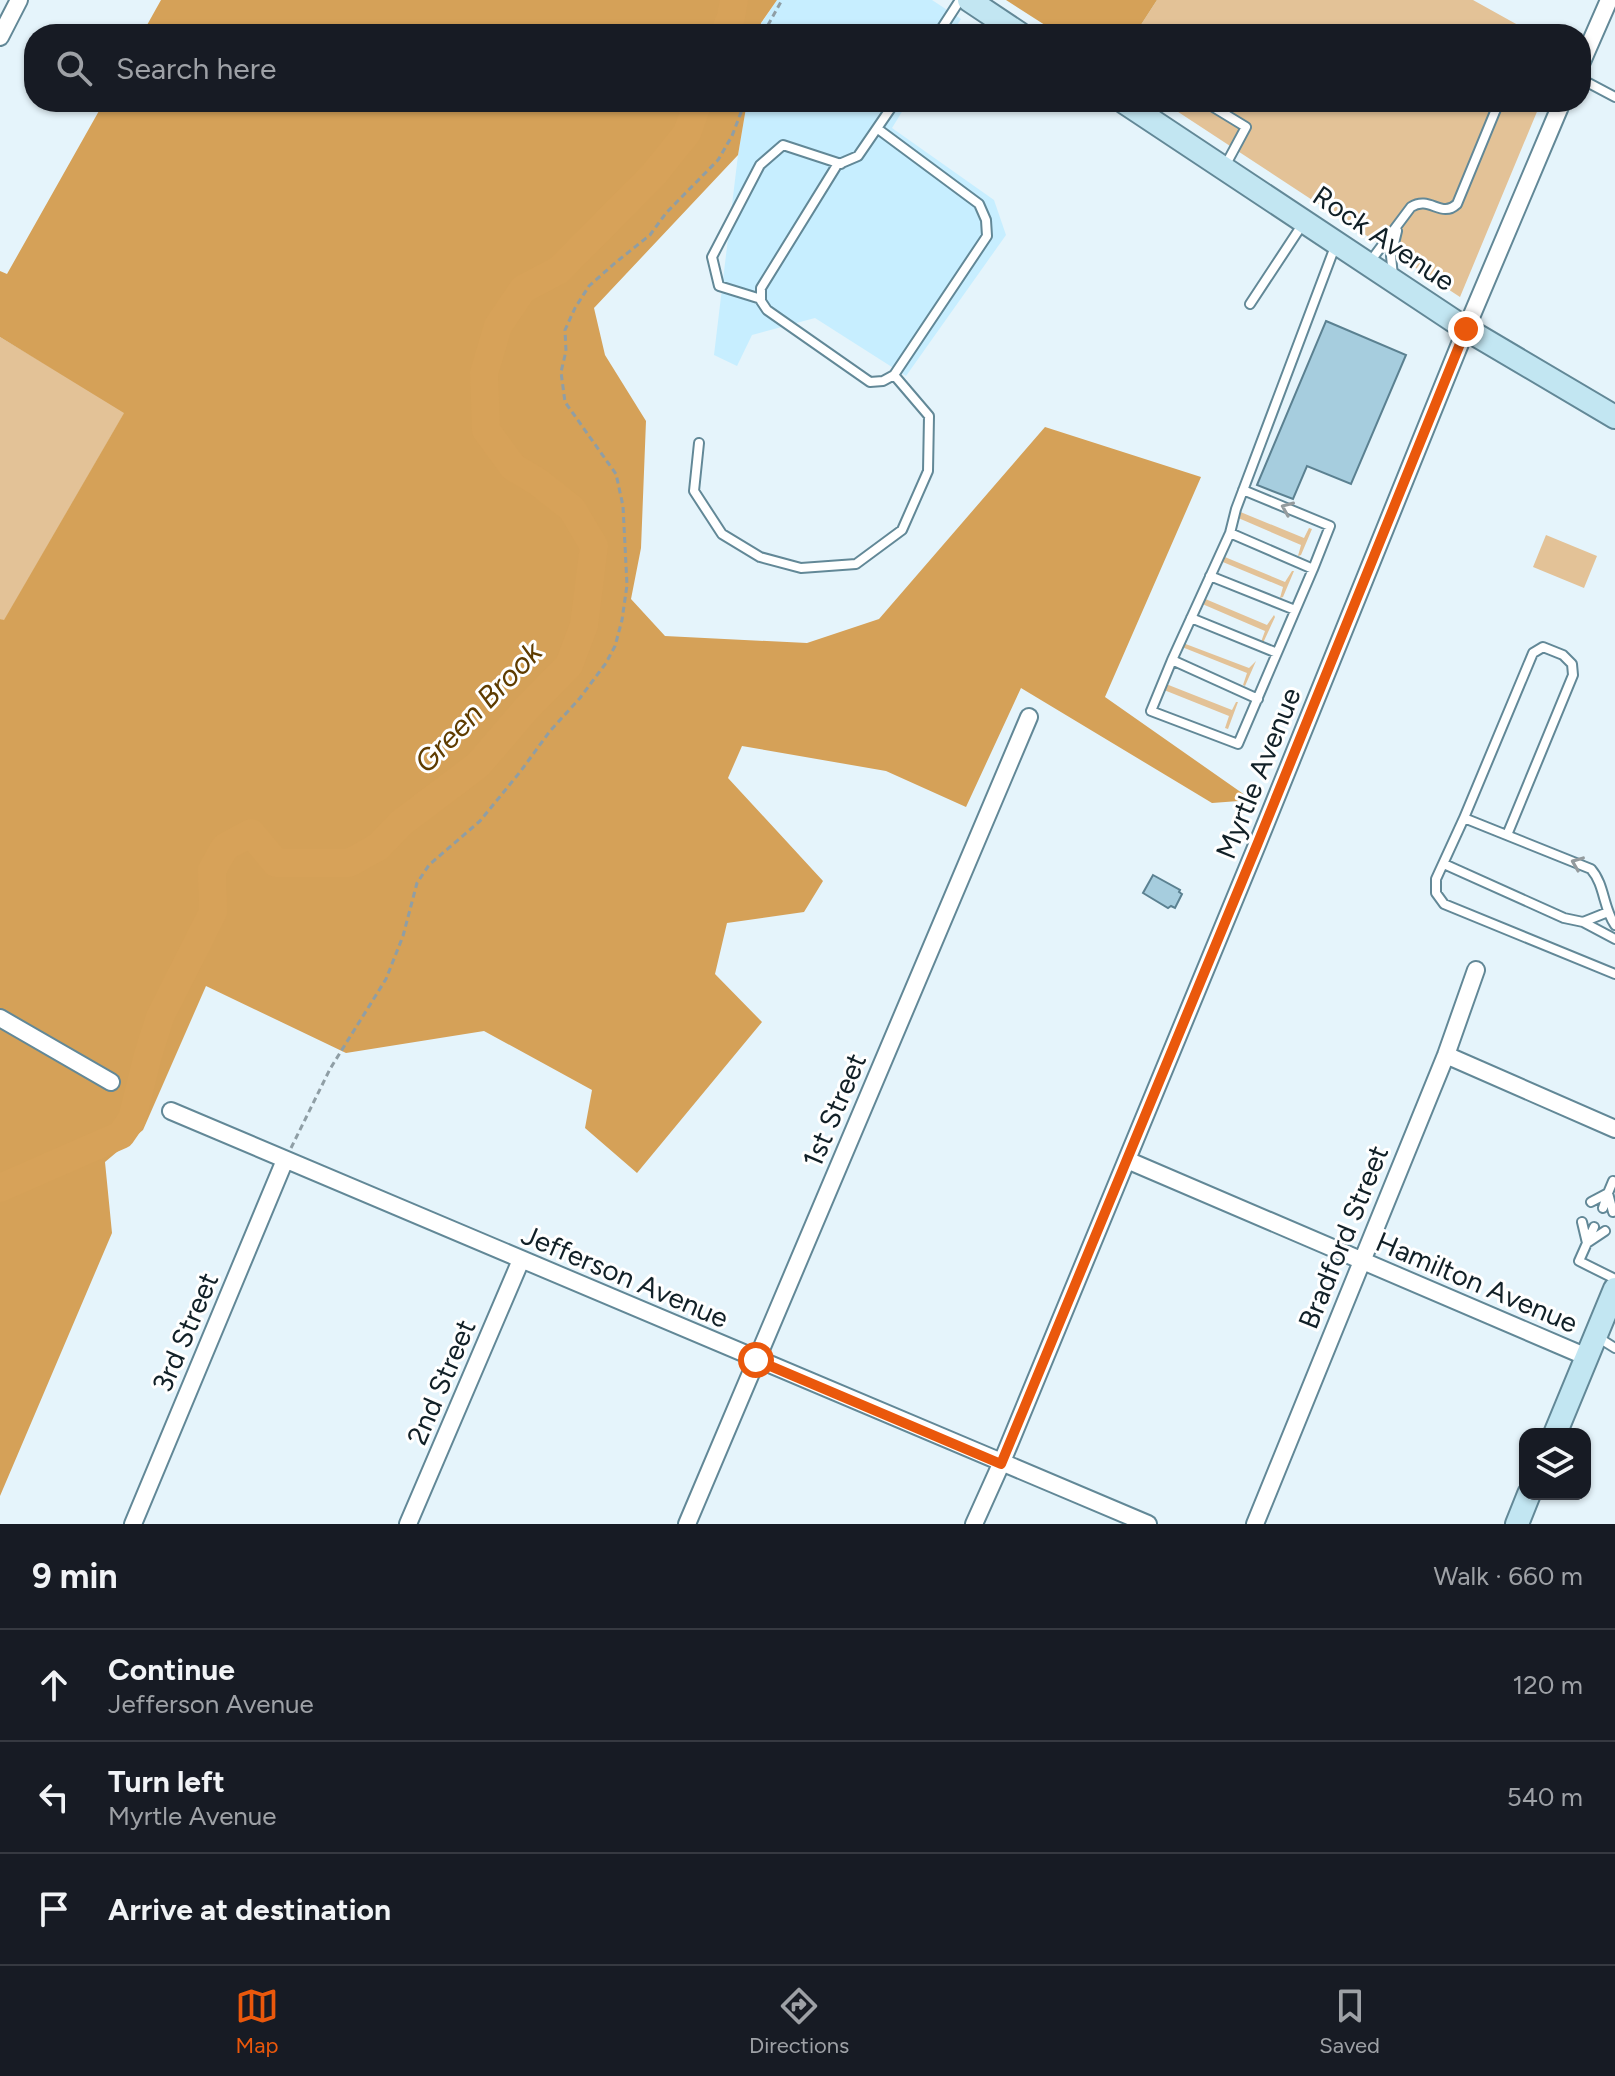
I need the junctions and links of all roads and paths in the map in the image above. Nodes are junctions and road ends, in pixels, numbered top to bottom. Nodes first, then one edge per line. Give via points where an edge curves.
1 (19, 0) edge
2 (782, 0) edge
3 (960, 0) edge
4 (969, 0) edge
5 (1609, 0) edge
6 (769, 24) edge
7 (944, 24) edge
8 (1005, 24) edge
9 (0, 37) edge
10 (1591, 41) edge
11 (1591, 84) edge
12 (1615, 97) edge
13 (741, 112) edge
14 (889, 112) edge
15 (1139, 112) edge
16 (1221, 112) edge
17 (1495, 112) edge
18 (1558, 112) edge
19 (878, 129) junction
20 (841, 164) junction
21 (1224, 168) junction
22 (1304, 221) junction
23 (1400, 223) junction
24 (1336, 243) junction
25 (1368, 264) junction
26 (1393, 281) junction
27 (761, 299) junction
28 (1250, 304) dead end
29 (1466, 329) junction
30 (894, 375) junction
31 (1614, 413) edge
32 (699, 443) dead end
33 (1243, 490) junction
34 (1230, 533) junction
35 (1313, 569) junction
36 (1210, 576) junction
37 (1295, 610) junction
38 (1191, 618) junction
39 (1277, 653) junction
40 (1172, 660) junction
41 (1258, 699) junction
42 (1029, 717) dead end
43 (1464, 818) junction
44 (1507, 835) junction
45 (1444, 864) junction
46 (1608, 912) junction
47 (1583, 922) junction
48 (1615, 925) edge
49 (1615, 939) edge
50 (1476, 970) dead end
51 (1615, 974) edge
52 (0, 1018) edge
53 (1446, 1055) junction
54 (111, 1082) dead end
55 (171, 1111) dead end
56 (1615, 1129) edge
57 (285, 1160) junction
58 (1127, 1160) junction
59 (1614, 1179) edge
60 (1608, 1193) junction
61 (1591, 1202) dead end
62 (1603, 1208) dead end
63 (1613, 1212) edge
64 (1582, 1222) dead end
65 (1594, 1227) dead end
66 (1605, 1231) dead end
67 (1587, 1243) junction
68 (521, 1260) junction
69 (1361, 1260) junction
70 (1615, 1279) edge
71 (1615, 1289) edge
72 (1595, 1335) junction
73 (1615, 1348) edge
74 (1587, 1357) junction
75 (756, 1360) junction
76 (1557, 1428) edge
77 (1001, 1464) junction
78 (1527, 1500) edge
79 (133, 1524) edge
80 (408, 1524) edge
81 (687, 1524) edge
82 (974, 1524) edge
83 (1148, 1524) edge
84 (1255, 1524) edge
85 (1517, 1524) edge

1 - 9 street
2 - 6 path
3 - 7 lane
4 - 8 street
5 - 10 street
11 - 12 lane
13 - 57 path via 718,160 650,235 589,286 565,330 565,402 616,474 623,506 627,585 615,646 580,698 480,821 429,865 417,883 386,979 330,1069
14 - 19 lane
15 - 21 street, Rock Avenue
16 - 21 lane via 1246,127
17 - 23 lane via 1457,204 1445,210 1419,202
18 - 29 street, Myrtle Avenue
19 - 20 lane via 858,156
19 - 30 lane via 979,204 986,220 987,236
20 - 27 lane via 761,288
20 - 27 lane via 783,145 760,165 712,257 719,286
21 - 22 street, Rock Avenue
22 - 24 street, Rock Avenue
22 - 28 lane
23 - 25 lane
23 - 26 lane via 1391,256
24 - 25 street, Rock Avenue
24 - 33 lane
25 - 26 street, Rock Avenue
26 - 29 street, Rock Avenue
27 - 30 lane via 767,310 870,382
29 - 31 street, Rock Avenue
29 - 58 street, Myrtle Avenue
30 - 32 lane via 929,416 928,471 902,530 856,564 801,568 760,557 722,534 694,491
33 - 34 lane
35 -> 33 lane via 1330,526
34 - 35 lane
34 - 36 lane
35 - 37 lane
36 - 37 lane
36 - 38 lane
37 - 39 lane
38 - 39 lane
38 - 40 lane
39 - 41 lane
40 - 41 lane
40 - 41 lane via 1151,711 1238,744
42 - 75 street, 1st Street
43 - 44 lane
43 - 44 lane via 1533,653 1543,647 1563,655 1572,664 1573,675
43 - 45 lane
46 -> 44 lane via 1599,878 1591,869
45 - 47 lane
45 - 51 lane via 1436,893 1444,904
46 - 47 lane
46 - 48 lane
47 - 49 lane
50 - 53 street, Bradford Street
52 - 54 street
53 - 56 street
53 - 69 street, Bradford Street
55 - 57 street, Jefferson Avenue
57 - 68 street, Jefferson Avenue
57 - 79 street, 3rd Street
58 - 69 street, Hamilton Avenue
58 - 77 street, Myrtle Avenue
59 - 60 lane
60 - 61 lane
60 - 62 lane
60 - 63 lane
64 - 67 lane
65 - 67 lane
66 - 67 lane
67 - 70 lane via 1579,1261
68 - 75 street, Jefferson Avenue
68 - 80 street, 2nd Street
69 - 74 street, Hamilton Avenue
69 - 84 street, Bradford Street
71 - 72 street
72 - 73 lane
72 - 74 street
74 - 76 street
75 - 77 street, Jefferson Avenue
75 - 81 street, 1st Street
77 - 82 street, Myrtle Avenue
77 - 83 street, Jefferson Avenue
78 - 85 street

